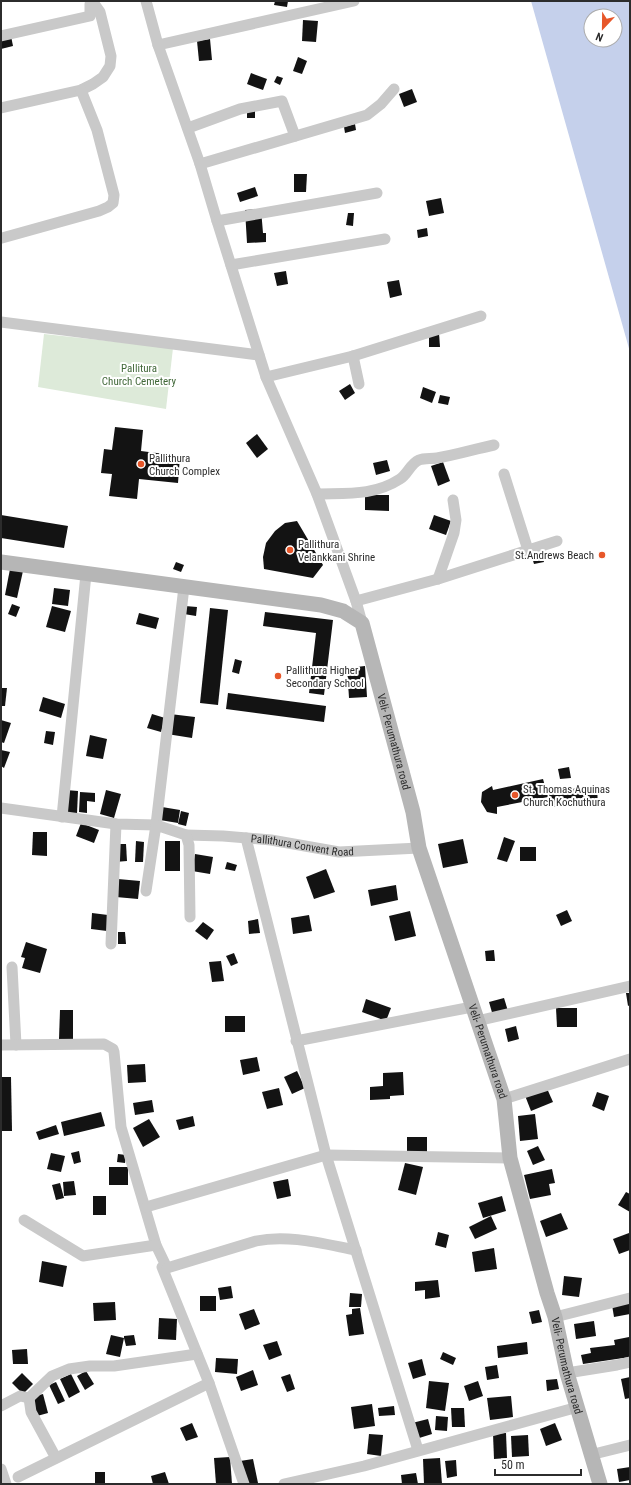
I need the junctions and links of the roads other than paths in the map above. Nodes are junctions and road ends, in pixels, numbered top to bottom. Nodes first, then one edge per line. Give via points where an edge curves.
1 (86, 1) edge
2 (146, 1) edge
3 (354, 1) edge
4 (90, 16) junction
5 (1, 36) edge
6 (158, 45) junction
7 (394, 89) dead end
8 (81, 90) junction
9 (1, 108) edge
10 (188, 128) junction
11 (295, 136) junction
12 (200, 164) junction
13 (377, 193) dead end
14 (217, 221) junction
15 (2, 238) dead end
16 (385, 239) dead end
17 (231, 265) junction
18 (481, 316) dead end
19 (1, 322) edge
20 (259, 355) junction
21 (353, 356) junction
22 (266, 377) junction
23 (358, 384) dead end
24 (494, 445) dead end
25 (504, 474) dead end
26 (317, 494) junction
27 (453, 500) dead end
28 (557, 541) dead end
29 (528, 550) junction
30 (1, 562) edge
31 (86, 574) junction
32 (438, 579) junction
33 (184, 587) junction
34 (356, 601) junction
35 (362, 623) junction
36 (1, 808) edge
37 (62, 817) junction
38 (116, 824) junction
39 (156, 825) junction
40 (186, 835) junction
41 (246, 838) junction
42 (419, 848) junction
43 (146, 891) dead end
44 (190, 917) dead end
45 (111, 944) dead end
46 (12, 967) dead end
47 (630, 986) edge
48 (474, 1014) junction
49 (296, 1041) junction
50 (1, 1045) edge
51 (16, 1045) junction
52 (630, 1059) edge
53 (504, 1099) junction
54 (326, 1154) junction
55 (510, 1158) junction
56 (146, 1207) junction
57 (24, 1220) dead end
58 (156, 1245) junction
59 (356, 1250) junction
60 (167, 1268) junction
61 (630, 1298) edge
62 (555, 1317) junction
63 (197, 1354) junction
64 (630, 1362) edge
65 (568, 1374) junction
66 (209, 1383) junction
67 (29, 1398) junction
68 (1, 1406) edge
69 (578, 1407) junction
70 (630, 1445) edge
71 (418, 1450) junction
72 (590, 1455) junction
73 (56, 1458) junction
74 (1, 1469) edge
75 (18, 1477) dead end
76 (302, 1482) edge
77 (6, 1484) edge
78 (244, 1484) edge
79 (284, 1484) edge
80 (600, 1484) edge

1 - 4 street
2 - 6 street
3 - 6 street
4 - 5 street
4 - 8 street via 90,4 95,5 100,12 111,56 110,66 103,78
6 - 10 street
7 - 11 street via 367,115
8 - 9 street
8 - 15 street via 97,130 114,195 113,202 99,211
10 - 11 street via 240,109 282,101
10 - 12 street
11 - 12 street
12 - 14 street
13 - 14 street
14 - 17 street
16 - 17 street
17 - 20 street
18 - 21 street
19 - 20 street
20 - 22 street
21 - 22 street
21 - 23 street
22 - 26 street
24 - 26 street via 437,458 421,459 412,464 398,480 371,492
25 - 29 street
26 - 34 street
27 - 32 street via 456,520 454,533
28 - 29 street
29 - 32 street
30 - 31 main road
31 - 33 main road
31 - 37 street
32 - 34 street
33 - 35 main road via 321,605 343,611
33 - 39 street
34 - 35 street
35 - 42 main road, Veli- Perumathura road via 413,812
36 - 37 street, Pallithura Convent Road
37 - 38 street, Pallithura Convent Road
38 - 39 street, Pallithura Convent Road
38 - 45 street
39 - 40 street, Pallithura Convent Road
39 - 43 street
40 - 41 street, Pallithura Convent Road
40 - 44 street via 189,846
41 - 42 street, Pallithura Convent Road via 339,852
41 - 49 street
42 - 48 main road, Veli- Perumathura road
46 - 51 street
47 - 48 street
48 - 49 street
48 - 53 main road, Veli- Perumathura road
49 - 54 street
50 - 51 street
51 - 56 street via 104,1044 112,1049 121,1127
52 - 53 street
53 - 55 main road, Veli- Perumathura road
54 - 55 street
54 - 56 street
54 - 59 street
55 - 62 main road, Veli- Perumathura road
56 - 58 street
57 - 58 street via 83,1256
58 - 60 street
59 - 60 street via 269,1238
59 - 71 street
60 - 63 street via 162,1267
61 - 62 street
62 - 65 main road, Veli- Perumathura road
63 - 66 street
63 - 67 street via 69,1370 52,1376
64 - 65 street
65 - 69 main road, Veli- Perumathura road
66 - 73 street
66 - 78 street
67 - 68 street via 20,1396
67 - 73 street via 31,1412
69 - 71 street
69 - 72 main road, Veli- Perumathura road
70 - 72 street
71 - 76 street
72 - 80 main road, Veli- Perumathura road
73 - 75 street
74 - 77 street
76 - 79 street

